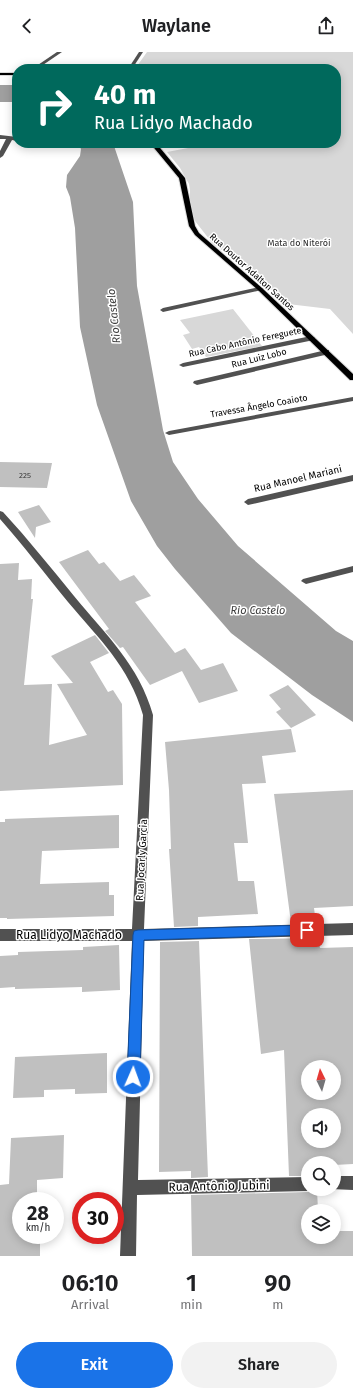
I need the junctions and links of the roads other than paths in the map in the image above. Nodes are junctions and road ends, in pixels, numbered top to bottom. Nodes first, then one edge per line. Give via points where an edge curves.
1 (60, 52) edge
2 (142, 52) edge
3 (42, 64) edge
4 (134, 64) edge
5 (0, 74) edge
6 (12, 74) edge
7 (0, 137) edge
8 (10, 138) joint
9 (157, 148) edge
10 (0, 156) edge
11 (260, 288) junction
12 (163, 310) dead end
13 (311, 338) junction
14 (326, 352) junction
15 (183, 365) dead end
16 (353, 378) edge
17 (197, 383) dead end
18 (353, 399) edge
19 (169, 433) dead end
20 (353, 478) edge
21 (248, 502) dead end
22 (0, 514) edge
23 (353, 569) edge
24 (306, 582) dead end
25 (353, 929) edge
26 (0, 935) edge
27 (138, 935) junction
28 (341, 1183) edge
29 (353, 1183) edge
30 (301, 1184) edge
31 (130, 1188) junction
32 (128, 1256) edge

1 - 3 street
2 - 4 street
5 - 6 main road
7 - 8 street
8 - 10 street
9 - 11 main road, Rua Doutor Adalton Santos via 182,178 192,226 197,234
11 - 12 street
11 - 13 main road, Rua Doutor Adalton Santos
13 - 14 main road, Rua Doutor Adalton Santos
13 - 15 street, Rua Cabo Antônio Fereguete
14 - 16 main road, Rua Doutor Adalton Santos
14 - 17 street, Rua Luiz Lobo
18 - 19 street, Travessa Ângelo Coaioto
20 - 21 street, Rua Manoel Mariani
22 - 27 street, Rua Jocarly Garcia via 124,663 145,698 148,727
23 - 24 street
25 - 27 street, Rua Lidyo Machado
26 - 27 street, Rua Lidyo Machado
27 - 31 street, Rua Jocarly Garcia
28 - 29 street
30 - 31 street, Rua Antônio Jubini
31 - 32 street, Rua Jocarly Garcia

